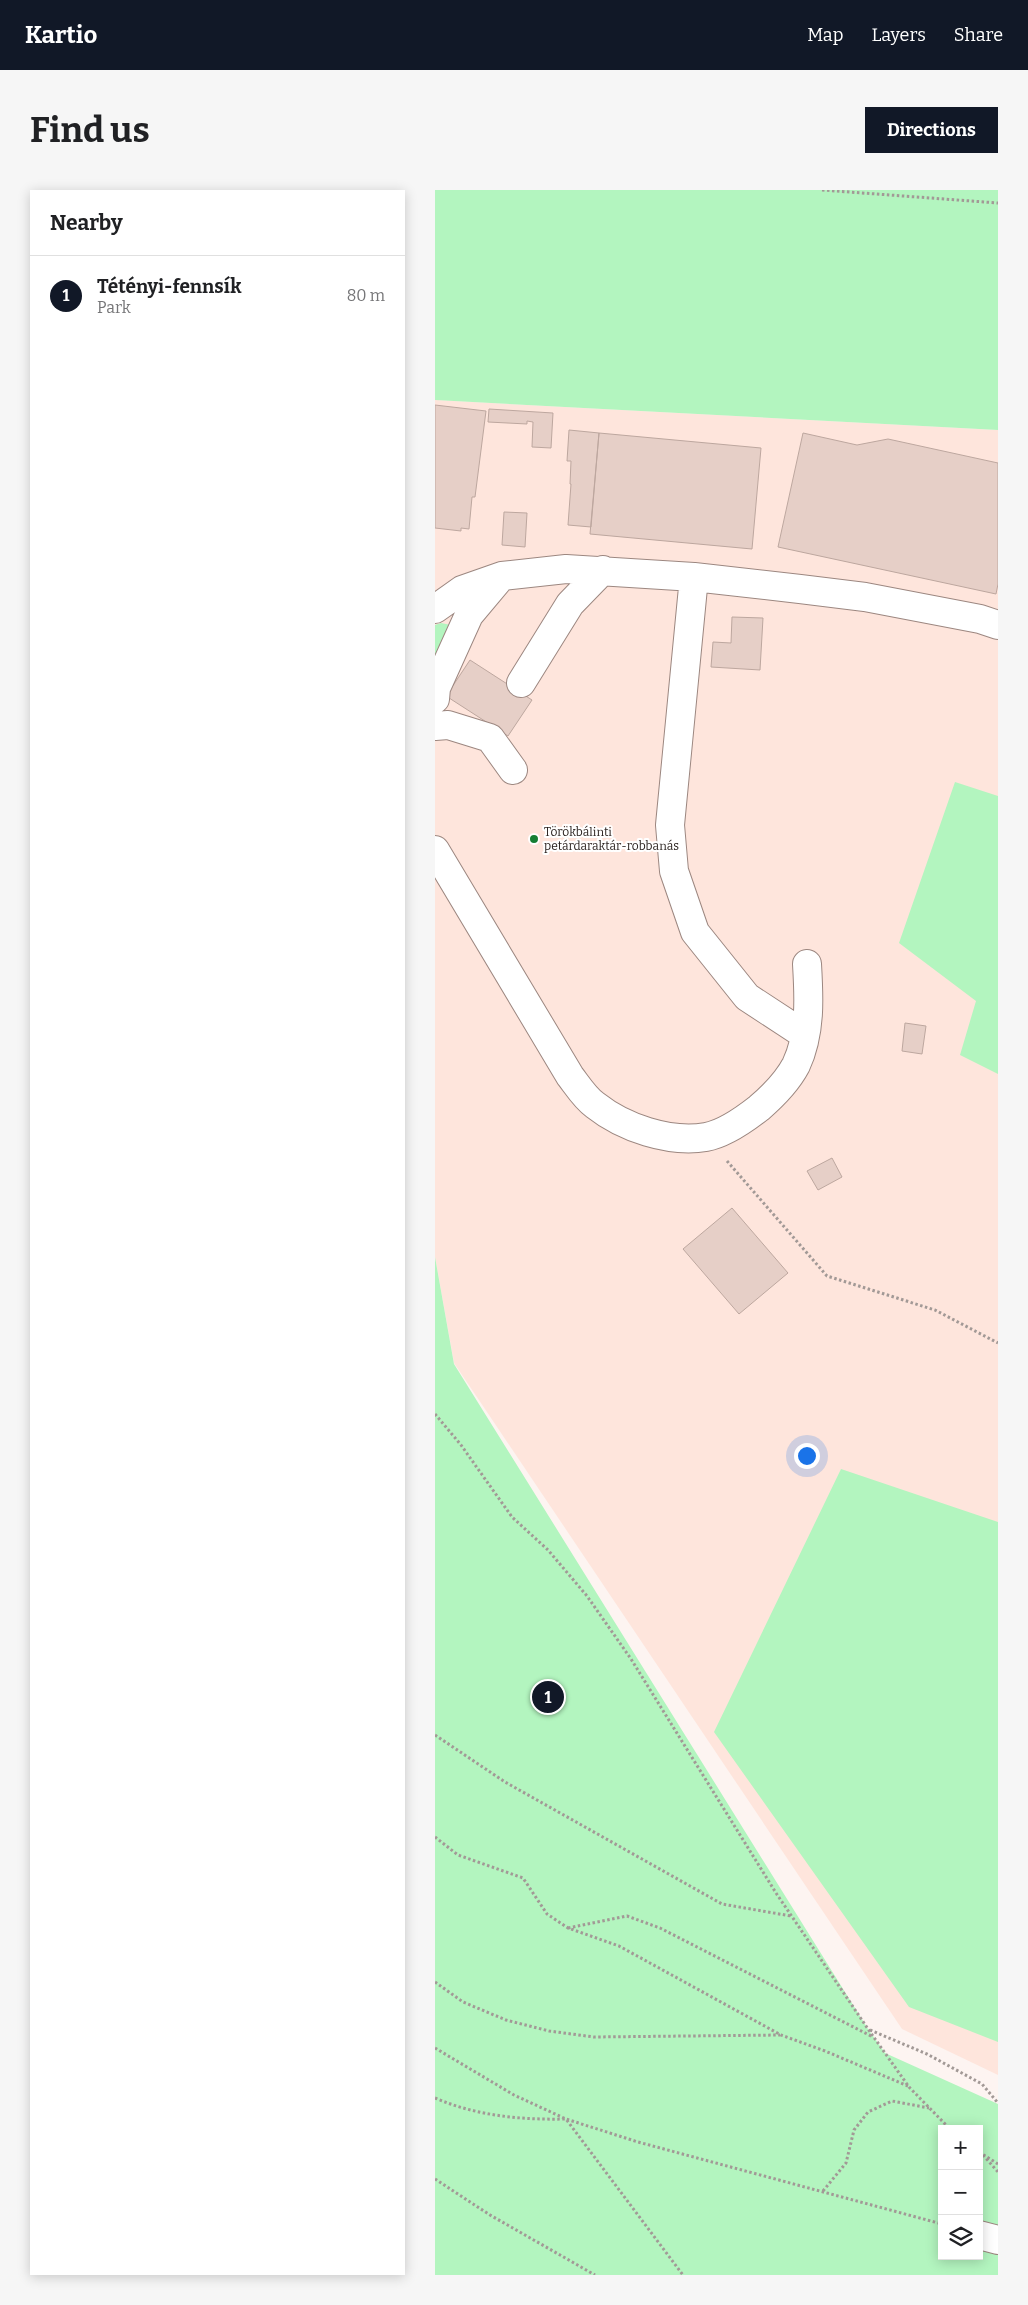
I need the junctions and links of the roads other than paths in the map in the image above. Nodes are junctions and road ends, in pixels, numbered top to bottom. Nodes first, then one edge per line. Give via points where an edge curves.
1 (603, 570) junction
2 (502, 576) junction
3 (694, 578) junction
4 (435, 609) edge
5 (998, 625) edge
6 (521, 683) dead end
7 (435, 700) edge
8 (435, 726) edge
9 (513, 770) dead end
10 (435, 850) edge
11 (807, 964) dead end
12 (805, 1035) junction
13 (983, 2236) edge
14 (998, 2240) edge

1 - 2 street via 566,569
1 - 3 street
1 - 6 street via 570,604
2 - 4 street via 462,590
2 - 7 street via 469,615 436,688
3 - 5 street via 865,597
3 - 12 street via 670,825 674,871 695,932 718,961 747,997
8 - 9 street via 447,726 490,738
10 - 12 street via 569,1076 594,1105 624,1122 670,1138 707,1137 743,1121 774,1095 796,1065
11 - 12 street via 809,1005
13 - 14 street

